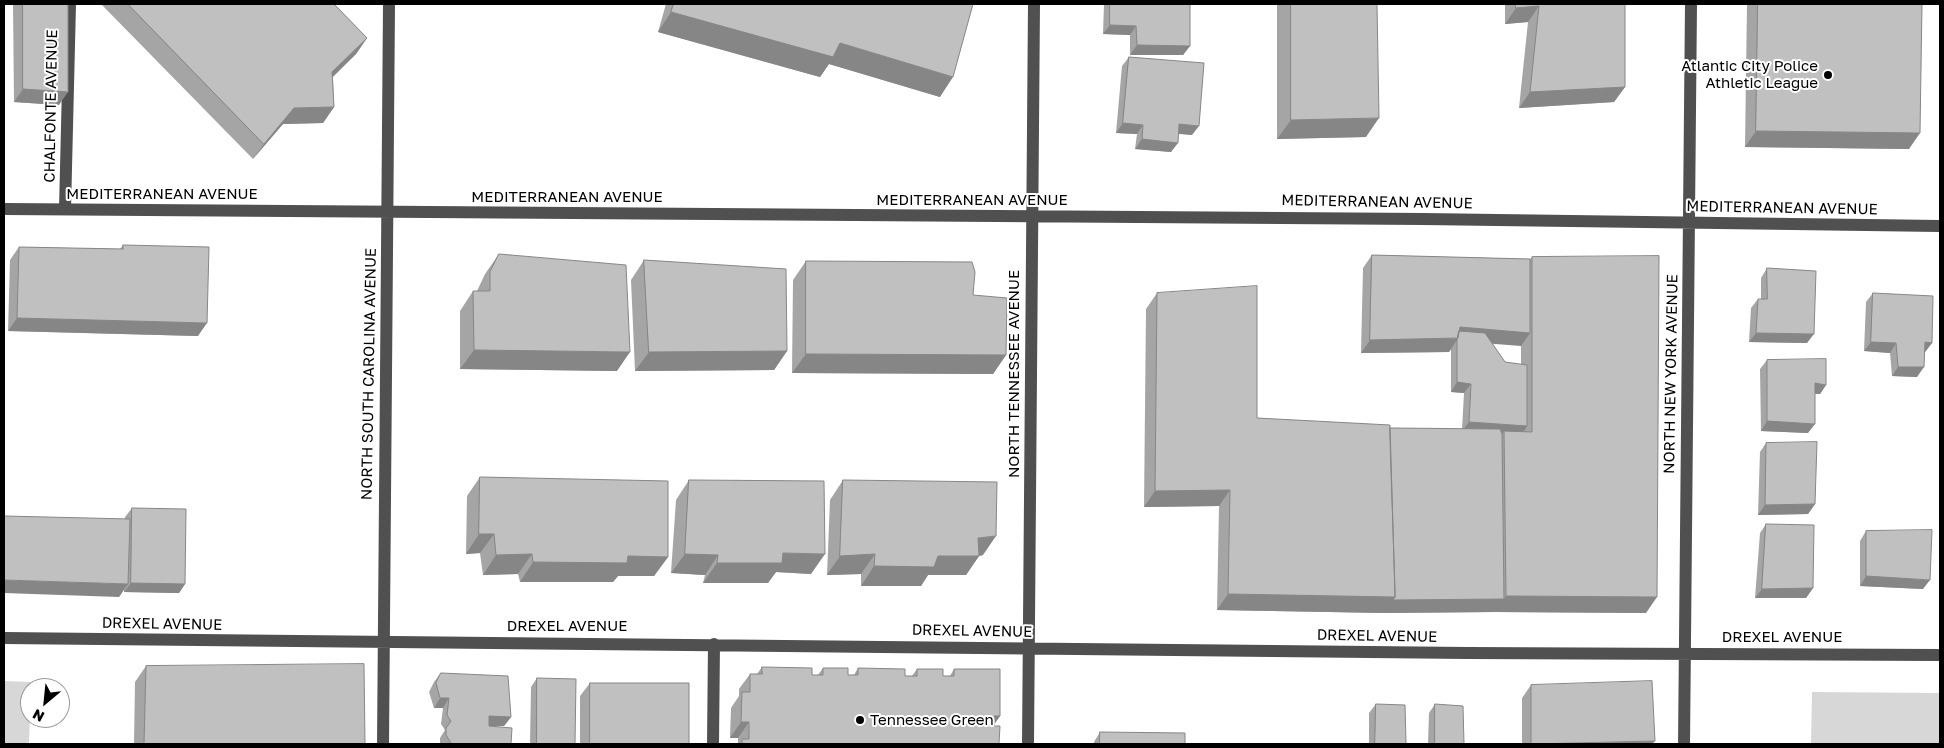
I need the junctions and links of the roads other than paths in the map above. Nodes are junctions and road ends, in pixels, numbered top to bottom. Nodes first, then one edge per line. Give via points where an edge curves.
1 (70, 4) edge
2 (389, 4) edge
3 (1034, 4) edge
4 (1691, 4) edge
5 (4, 209) edge
6 (64, 209) junction
7 (388, 211) junction
8 (1032, 217) junction
9 (1689, 223) junction
10 (1940, 226) edge
11 (4, 638) edge
12 (383, 641) junction
13 (714, 644) junction
14 (1028, 648) junction
15 (1686, 652) junction
16 (1940, 655) edge
17 (383, 744) edge
18 (713, 744) edge
19 (1028, 744) edge
20 (1684, 744) edge

1 - 6 street, CHALFONTE AVENUE
2 - 7 street, NORTH SOUTH CAROLINA AVENUE
3 - 8 street, NORTH TENNESSEE AVENUE
4 - 9 street, NORTH NEW YORK AVENUE
5 - 6 street, MEDITERRANEAN AVENUE
6 - 7 street, MEDITERRANEAN AVENUE
7 - 8 street, MEDITERRANEAN AVENUE
7 - 12 street, NORTH SOUTH CAROLINA AVENUE
8 - 9 street, MEDITERRANEAN AVENUE via 1423,218
8 - 14 street, NORTH TENNESSEE AVENUE
9 - 10 street, MEDITERRANEAN AVENUE
9 - 15 street, NORTH NEW YORK AVENUE
11 - 12 street, DREXEL AVENUE
12 - 13 street, DREXEL AVENUE
12 - 17 street, NORTH SOUTH CAROLINA AVENUE
13 - 14 street, DREXEL AVENUE
13 - 18 street
14 - 15 street, DREXEL AVENUE
14 - 19 street, NORTH TENNESSEE AVENUE
15 - 16 street, DREXEL AVENUE
15 - 20 street, NORTH NEW YORK AVENUE

